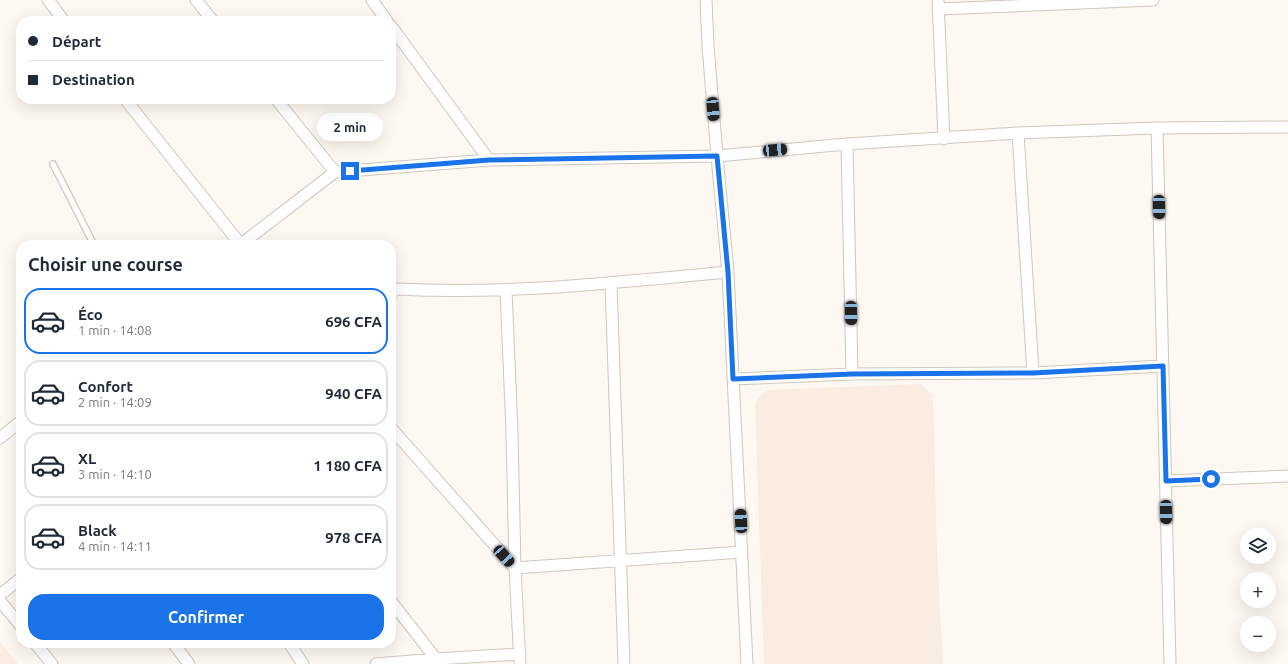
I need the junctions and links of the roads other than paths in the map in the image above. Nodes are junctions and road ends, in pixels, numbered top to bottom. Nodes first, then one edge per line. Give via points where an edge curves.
1 (48, 0) edge
2 (196, 0) edge
3 (372, 0) edge
4 (706, 0) edge
5 (1153, 0) edge
6 (938, 5) edge
7 (60, 16) edge
8 (209, 16) edge
9 (383, 16) edge
10 (396, 33) edge
11 (129, 104) edge
12 (280, 104) edge
13 (1288, 127) edge
14 (1157, 128) junction
15 (1018, 133) junction
16 (944, 139) junction
17 (847, 144) junction
18 (717, 156) junction
19 (489, 160) junction
20 (53, 164) dead end
21 (335, 172) junction
22 (91, 240) edge
23 (237, 240) edge
24 (247, 240) edge
25 (728, 272) junction
26 (611, 283) junction
27 (396, 290) edge
28 (506, 290) junction
29 (1163, 366) junction
30 (1033, 373) junction
31 (852, 374) junction
32 (733, 379) junction
33 (16, 425) edge
34 (396, 434) edge
35 (0, 438) edge
36 (1288, 476) edge
37 (1166, 481) junction
38 (742, 552) junction
39 (621, 561) junction
40 (515, 568) junction
41 (16, 582) edge
42 (0, 595) edge
43 (0, 601) edge
44 (396, 607) edge
45 (16, 620) edge
46 (39, 648) edge
47 (177, 648) edge
48 (292, 648) edge
49 (436, 659) junction
50 (520, 659) edge
51 (52, 664) edge
52 (189, 664) edge
53 (303, 664) edge
54 (376, 664) edge
55 (624, 664) edge
56 (747, 664) edge
57 (1170, 664) edge

1 - 7 street
2 - 8 street
3 - 9 street
4 - 18 street
5 - 6 street
6 - 16 street
10 - 19 street
11 - 23 street
12 - 21 street
13 - 14 street
14 - 15 street
14 - 29 street
15 - 16 street
15 - 30 street
16 - 17 street
17 - 18 street
17 - 31 street
18 - 19 street
18 - 25 street
19 - 21 street
20 - 22 lane
21 - 24 street
25 - 26 street
25 - 32 street
26 - 28 street
26 - 39 street
27 - 28 street
28 - 40 street
29 - 30 street
29 - 37 street
30 - 31 street
31 - 32 street
32 - 38 street
33 - 35 street
34 - 40 street
36 - 37 street
37 - 57 street
38 - 39 street
38 - 56 street
39 - 40 street
39 - 55 street
40 - 50 street
41 - 42 street
43 - 45 street
44 - 49 street
46 - 51 street
47 - 52 street
48 - 53 street
49 - 50 street
49 - 54 street

